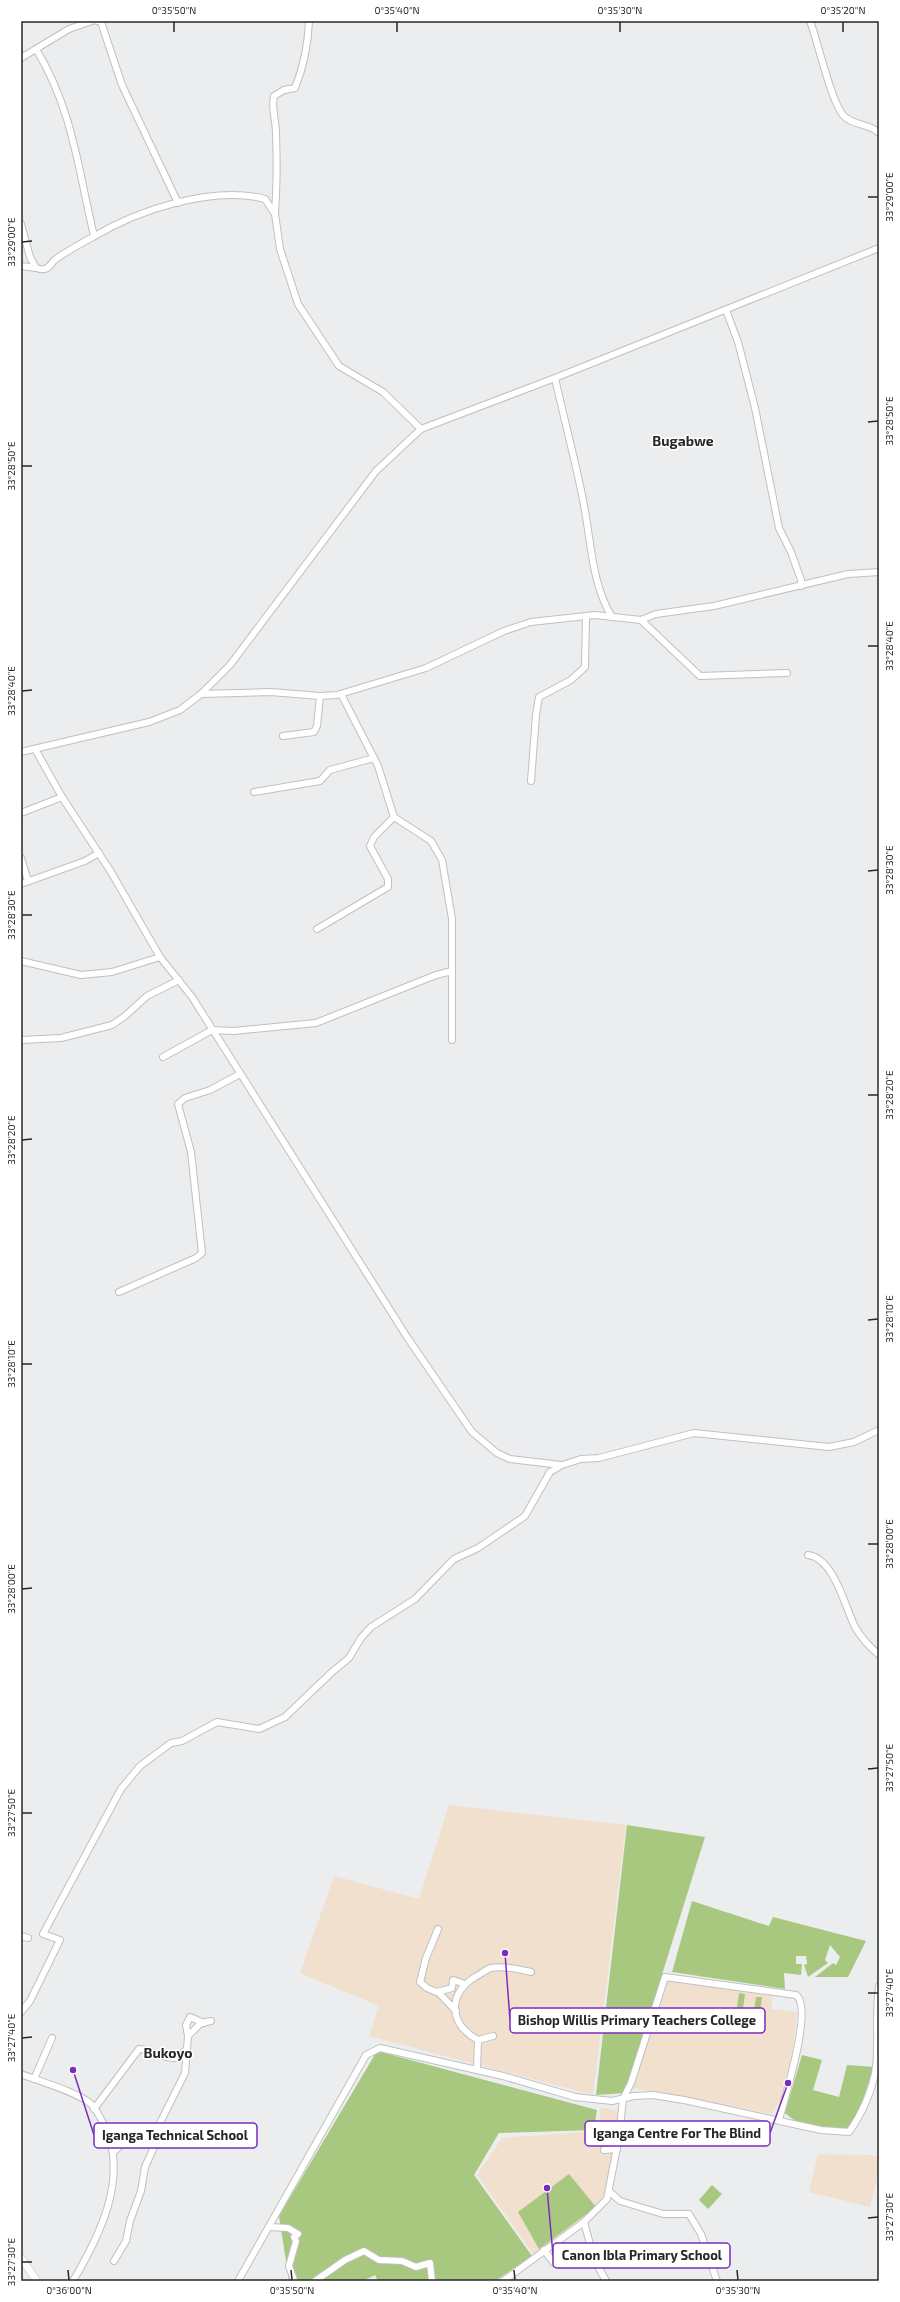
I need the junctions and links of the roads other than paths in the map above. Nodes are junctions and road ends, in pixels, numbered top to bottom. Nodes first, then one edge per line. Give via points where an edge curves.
1 (92, 21) edge
2 (97, 21) edge
3 (309, 21) edge
4 (810, 21) edge
5 (36, 48) junction
6 (21, 58) edge
7 (879, 133) edge
8 (178, 204) junction
9 (275, 214) junction
10 (21, 224) edge
11 (94, 236) junction
12 (879, 248) edge
13 (21, 266) edge
14 (36, 268) junction
15 (726, 310) junction
16 (555, 378) junction
17 (421, 429) junction
18 (879, 572) edge
19 (801, 586) junction
20 (586, 616) junction
21 (612, 617) junction
22 (641, 620) junction
23 (787, 673) dead end
24 (201, 694) junction
25 (341, 694) junction
26 (320, 696) junction
27 (283, 736) dead end
28 (35, 749) junction
29 (21, 752) edge
30 (374, 758) junction
31 (531, 781) dead end
32 (254, 792) dead end
33 (62, 797) junction
34 (21, 814) edge
35 (394, 817) junction
36 (99, 853) junction
37 (21, 858) edge
38 (28, 881) junction
39 (21, 884) edge
40 (317, 928) dead end
41 (160, 958) junction
42 (21, 961) edge
43 (452, 971) junction
44 (179, 980) junction
45 (212, 1030) junction
46 (21, 1040) edge
47 (452, 1040) dead end
48 (163, 1057) dead end
49 (240, 1074) junction
50 (119, 1292) dead end
51 (879, 1430) edge
52 (562, 1465) junction
53 (808, 1555) dead end
54 (879, 1655) edge
55 (438, 1929) dead end
56 (21, 1936) edge
57 (28, 1938) dead end
58 (531, 1972) dead end
59 (465, 1984) junction
60 (879, 1986) edge
61 (437, 1992) junction
62 (456, 2011) junction
63 (21, 2012) edge
64 (211, 2021) dead end
65 (204, 2022) junction
66 (188, 2036) junction
67 (493, 2036) dead end
68 (52, 2038) dead end
69 (478, 2040) junction
70 (186, 2050) junction
71 (877, 2066) edge
72 (476, 2070) junction
73 (21, 2074) edge
74 (34, 2079) junction
75 (623, 2100) junction
76 (94, 2109) junction
77 (779, 2120) junction
78 (158, 2127) junction
79 (617, 2149) junction
80 (604, 2150) dead end
81 (113, 2153) junction
82 (610, 2192) junction
83 (584, 2222) junction
84 (269, 2227) junction
85 (544, 2250) junction
86 (21, 2258) edge
87 (114, 2261) dead end
88 (554, 2263) dead end
89 (507, 2280) edge
90 (37, 2281) edge
91 (73, 2281) edge
92 (238, 2281) edge
93 (295, 2281) edge
94 (315, 2281) edge
95 (432, 2281) edge
96 (606, 2281) edge
97 (717, 2281) edge

1 - 5 street
2 - 8 street via 101,22 106,31 122,85
3 - 9 street via 302,71 295,88 284,90 274,96 273,101 276,131
4 - 7 street via 835,100 844,116 876,129
5 - 6 street
5 - 11 street via 49,69 74,139
8 - 9 street via 212,196 255,196 269,202
8 - 11 street via 138,215
9 - 17 street via 280,249 298,304 339,366 382,392
10 - 14 street via 30,257
11 - 14 street via 54,260 50,267 41,270
12 - 15 street
13 - 14 street
15 - 16 street
15 - 19 street via 738,342 755,408 779,528 791,552
16 - 17 street
16 - 21 street via 583,498 596,575 605,605
17 - 24 street via 376,471 230,665
18 - 19 street via 865,571
19 - 22 street via 714,606 656,614
20 - 21 street
20 - 25 street via 516,626 426,668
20 - 31 street via 585,667 571,680 539,697
21 - 22 street
22 - 23 street via 700,676
24 - 26 street via 271,692
24 - 28 street via 180,710 149,722
25 - 26 street
25 - 30 street
26 - 27 street via 314,732
28 - 29 street
28 - 33 street
30 - 32 street via 330,770 320,781
30 - 35 street
33 - 34 street
33 - 36 street
35 - 40 street via 374,837 370,846 388,879 388,887
35 - 43 street via 430,841 442,860 452,919
36 - 38 street via 85,861
36 - 41 street
37 - 38 street
38 - 39 street
41 - 42 street via 112,972 81,975
41 - 44 street
43 - 45 street via 316,1023 234,1032
43 - 47 street
44 - 45 street
44 - 46 street via 147,996 112,1025 61,1038
45 - 48 street
45 - 49 street
49 - 50 street via 210,1090 185,1098 178,1104 191,1152 202,1253 190,1261
49 - 52 street via 407,1337 472,1432 492,1450 510,1459
51 - 52 street via 854,1442 829,1447 694,1433
52 - 63 street via 550,1472 525,1516 478,1548 454,1559 415,1599 371,1627 349,1658 285,1717 259,1729 217,1722 172,1744 140,1766 121,1789 43,1934 60,1940 30,2001
53 - 54 street via 821,1562 836,1580 856,1628
55 - 61 street via 426,1958 420,1982
56 - 57 street
58 - 59 street via 512,1968 490,1968
59 - 61 street via 453,1980 452,1988
59 - 62 street via 456,1995
60 - 71 street via 876,2009
61 - 62 street
62 - 69 street via 458,2021 469,2035
64 - 65 street
65 - 66 street
65 - 66 street via 190,2017 186,2024
66 - 70 street
67 - 69 street
68 - 74 street
69 - 72 street
70 - 76 street via 176,2058 166,2059 138,2049
70 - 78 street via 186,2073
71 - 77 street via 858,2120 849,2132 821,2130
72 - 75 street via 575,2097 601,2101
72 - 84 street via 380,2048 366,2055
73 - 74 street
74 - 76 street via 73,2094
75 - 77 street via 653,2096
75 - 77 street via 631,2083 665,1976 700,1980 796,1995 802,2000 798,2042
75 - 79 street
76 - 81 street via 110,2138
78 - 81 street via 135,2132
78 - 87 street via 159,2136 145,2167 141,2191 126,2241
79 - 80 street
79 - 82 street
81 - 91 street via 114,2187 94,2245
82 - 83 street via 607,2199
82 - 97 street via 620,2201 663,2214 689,2214 701,2234
83 - 85 street
83 - 96 street via 594,2259
84 - 92 street
84 - 93 street via 292,2229 298,2234 294,2237 296,2241 289,2266
85 - 88 street
85 - 89 street
86 - 90 main road
94 - 95 street via 345,2260 364,2252 379,2260 402,2261 416,2267 430,2263

